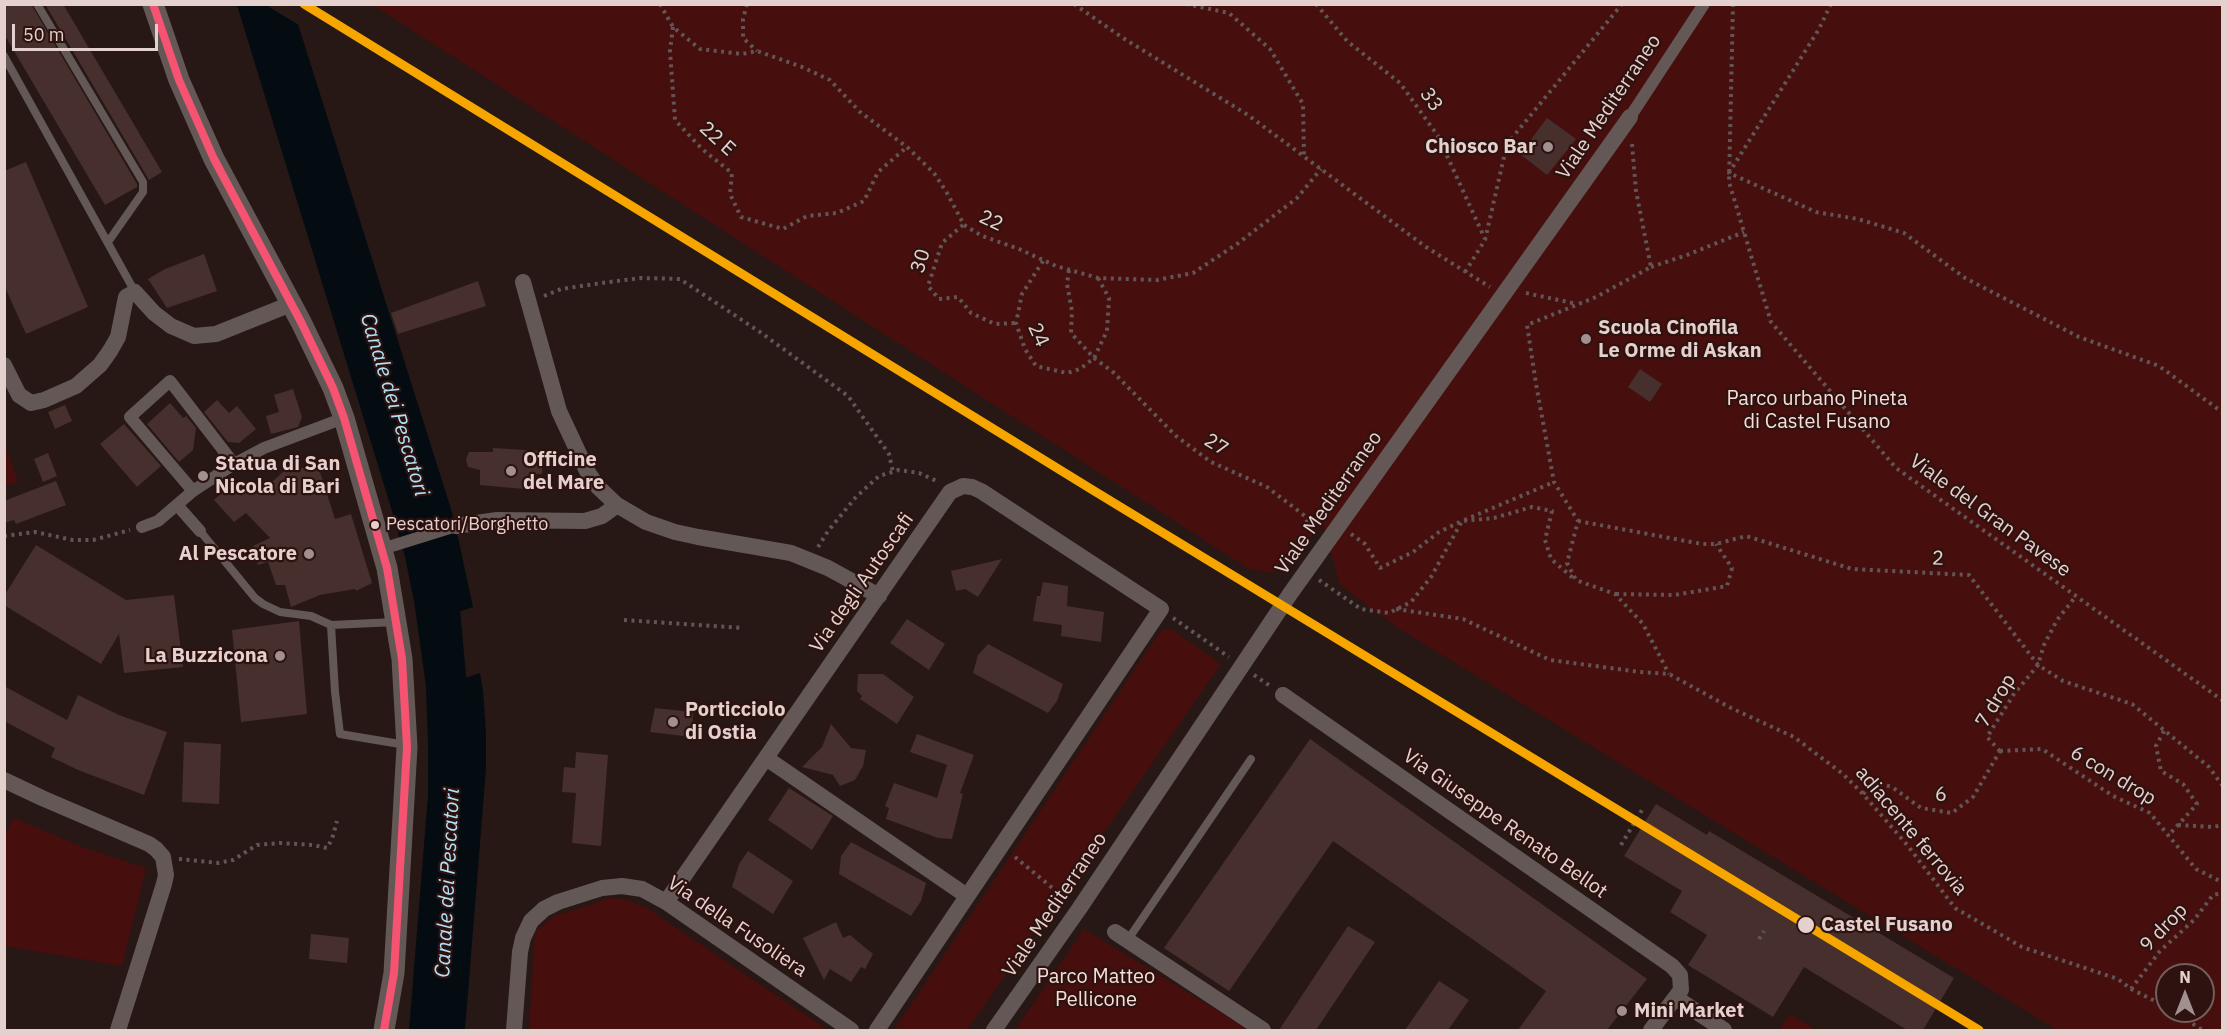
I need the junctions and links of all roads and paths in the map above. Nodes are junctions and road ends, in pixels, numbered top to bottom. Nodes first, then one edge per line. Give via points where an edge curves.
1 (37, 4) edge
2 (153, 4) edge
3 (660, 4) edge
4 (747, 4) edge
5 (1074, 4) edge
6 (1186, 4) edge
7 (1317, 4) edge
8 (1622, 4) edge
9 (1704, 4) edge
10 (1733, 4) edge
11 (1831, 4) edge
12 (673, 27) junction
13 (757, 51) junction
14 (4, 56) edge
15 (1629, 117) junction
16 (907, 147) junction
17 (1304, 156) junction
18 (1322, 170) junction
19 (1729, 173) junction
20 (964, 225) junction
21 (1744, 232) junction
22 (1485, 240) junction
23 (108, 242) junction
24 (1044, 261) junction
25 (1651, 267) junction
26 (1069, 270) junction
27 (1466, 272) junction
28 (1098, 278) junction
29 (523, 282) dead end
30 (1505, 291) junction
31 (135, 292) junction
32 (291, 303) junction
33 (1579, 304) junction
34 (530, 309) junction
35 (1016, 323) junction
36 (1094, 358) junction
37 (4, 365) edge
38 (2223, 412) edge
39 (344, 418) junction
40 (234, 464) junction
41 (893, 472) junction
42 (1554, 482) junction
43 (953, 490) junction
44 (193, 491) junction
45 (177, 505) junction
46 (617, 505) junction
47 (1462, 521) junction
48 (1578, 521) junction
49 (1338, 525) junction
50 (456, 526) joint
51 (142, 527) joint
52 (200, 531) joint
53 (4, 536) edge
54 (1716, 544) junction
55 (382, 549) junction
56 (1321, 551) junction
57 (817, 563) junction
58 (1306, 571) junction
59 (1576, 580) junction
60 (1616, 594) junction
61 (879, 596) junction
62 (2076, 596) junction
63 (1396, 609) junction
64 (624, 620) dead end
65 (397, 622) junction
66 (331, 625) junction
67 (1183, 625) dead end
68 (742, 628) dead end
69 (1220, 651) dead end
70 (2038, 665) junction
71 (1669, 674) junction
72 (1283, 695) dead end
73 (2222, 699) edge
74 (2164, 731) junction
75 (406, 745) junction
76 (2000, 751) junction
77 (766, 758) junction
78 (1251, 759) dead end
79 (4, 780) edge
80 (2223, 785) edge
81 (1863, 794) junction
82 (1642, 810) dead end
83 (337, 821) dead end
84 (2178, 825) junction
85 (2223, 825) edge
86 (2168, 836) junction
87 (1621, 845) dead end
88 (1001, 846) junction
89 (163, 858) junction
90 (2223, 882) edge
91 (2223, 893) edge
92 (967, 896) junction
93 (666, 902) junction
94 (1079, 909) junction
95 (1764, 931) dead end
96 (1121, 936) joint
97 (1759, 939) dead end
98 (2131, 989) junction
99 (1676, 998) junction
100 (2155, 1001) edge
101 (118, 1030) edge
102 (384, 1030) edge
103 (514, 1030) edge
104 (851, 1030) edge
105 (878, 1030) edge
106 (994, 1030) edge
107 (1263, 1030) edge
108 (1651, 1030) edge
109 (1724, 1030) edge

1 - 23 lane via 143,182 143,192
2 - 32 street via 200,128
3 - 12 path, 22
4 - 13 path via 743,38
5 - 17 path via 1248,115
6 - 17 path via 1229,13 1270,49 1303,104
7 - 22 path, 33 via 1347,40 1400,83 1438,136
8 - 22 path via 1507,144
9 - 15 street, Viale Mediterraneo
10 - 19 path, Viale del Gran Pavese
11 - 19 path
12 - 13 path, 22 via 700,49 742,54
12 - 16 path, 22 E via 670,51 675,120 732,173 729,194 741,217 783,229 807,216 837,213 864,201 878,172
13 - 16 path, 22 via 830,80 860,112
14 - 23 lane
15 - 25 path via 1636,191
15 - 30 street, Viale Mediterraneo
16 - 20 path, 22 via 933,173
17 - 18 path
18 - 27 path
18 - 28 path, 22 via 1296,198 1238,244 1193,273 1157,280
19 - 21 path, Viale del Gran Pavese
19 - 38 path via 1816,212 1904,233 1965,278 2079,338 2158,366
20 - 24 path, 22
20 - 35 path, 30 via 942,243 928,286 939,299 958,297 971,313 995,324
21 - 25 path
21 - 62 path, Viale del Gran Pavese via 1771,322 1896,468
22 - 27 path
23 - 31 lane
24 - 26 path, 22
24 - 35 path, 24 via 1022,294
25 - 33 path
26 - 28 path, 22
26 - 36 path, 27 via 1071,333
27 - 30 path
28 - 36 path via 1109,298 1107,331
29 - 34 street
30 - 33 path
30 - 49 street, Viale Mediterraneo
31 - 32 street via 171,326 194,336 216,334
31 - 37 street via 126,297 118,338 100,365 76,386 31,403 19,395
32 - 39 street via 320,358
33 - 42 path via 1527,326
34 - 41 path via 543,297 561,289 641,278 680,279 848,396 888,454
34 - 46 street via 559,411 587,471
35 - 36 path, 24 via 1036,366 1067,373
36 - 56 path, 27 via 1176,436 1211,462 1267,487 1305,516
39 - 40 street via 264,448
39 - 55 street
40 - 44 street
40 - 44 street via 171,381 130,417
41 - 43 path via 919,473
41 - 57 path via 879,476 856,497 828,531 816,552
42 - 47 path
42 - 48 path
43 - 61 street, Via degli Autoscafi
43 - 88 street via 963,486 977,489 1161,609
44 - 45 street
45 - 51 street via 158,521
45 - 52 street
46 - 50 street via 602,516 585,521 497,520
46 - 57 street via 666,529 782,550
47 - 49 path via 1380,568 1365,544
47 - 59 path via 1494,518 1532,507 1552,511 1545,540 1551,559
47 - 63 path via 1431,577 1411,602
48 - 54 path, 2
48 - 59 path via 1567,563
49 - 56 street, Viale Mediterraneo
50 - 55 street
51 - 53 path via 93,540 35,532
52 - 66 lane via 263,604
54 - 60 path via 1732,568 1727,586 1675,595
54 - 70 path, 2 via 1746,536 1852,569 1969,575
55 - 65 street
56 - 58 street, Viale Mediterraneo
57 - 61 street
58 - 63 path, adiacente ferrovia via 1361,609 1389,613
58 - 94 street, Viale Mediterraneo
59 - 60 path
60 - 71 path via 1643,624
61 - 77 street, Via degli Autoscafi
62 - 70 path via 2057,620
62 - 73 path, Viale del Gran Pavese
63 - 71 path, adiacente ferrovia via 1462,619 1550,660
64 - 68 path
65 - 66 lane
65 - 75 street via 405,690
66 - 75 lane via 340,734
67 - 69 path
70 - 74 path, 2 via 2063,681 2132,704
70 - 76 path, 7 drop via 1987,737
71 - 81 path, adiacente ferrovia via 1794,737
72 - 99 street, Via Giuseppe Renato Bellot via 1672,966 1681,980
74 - 80 path, 2 via 2209,767
74 - 84 path via 2156,746 2161,771 2182,784 2197,804
75 - 102 street via 394,973
76 - 81 path, 6 via 1973,797 1952,813 1921,808 1892,787 1874,782
76 - 86 path, 6 con drop via 2042,749 2113,796 2150,813
77 - 92 street
77 - 93 street, Via degli Autoscafi
78 - 96 lane
79 - 89 street via 149,844
81 - 98 path, adiacente ferrovia via 1955,908 2022,947 2118,979
82 - 87 path
83 - 89 path via 327,848 257,845 233,860 218,863
84 - 85 path
84 - 86 path
86 - 90 path, 6 con drop via 2196,869
88 - 92 street
88 - 94 path
89 - 101 street via 164,884
91 - 98 path, 9 drop via 2214,895 2160,951
92 - 105 street
93 - 103 street, Via della Fusoliera via 642,890 614,886 564,900 539,912 521,945
93 - 104 street, Via della Fusoliera
94 - 106 street, Viale Mediterraneo
95 - 97 path
96 - 107 street
98 - 100 path, adiacente ferrovia
99 - 108 street
99 - 109 street

